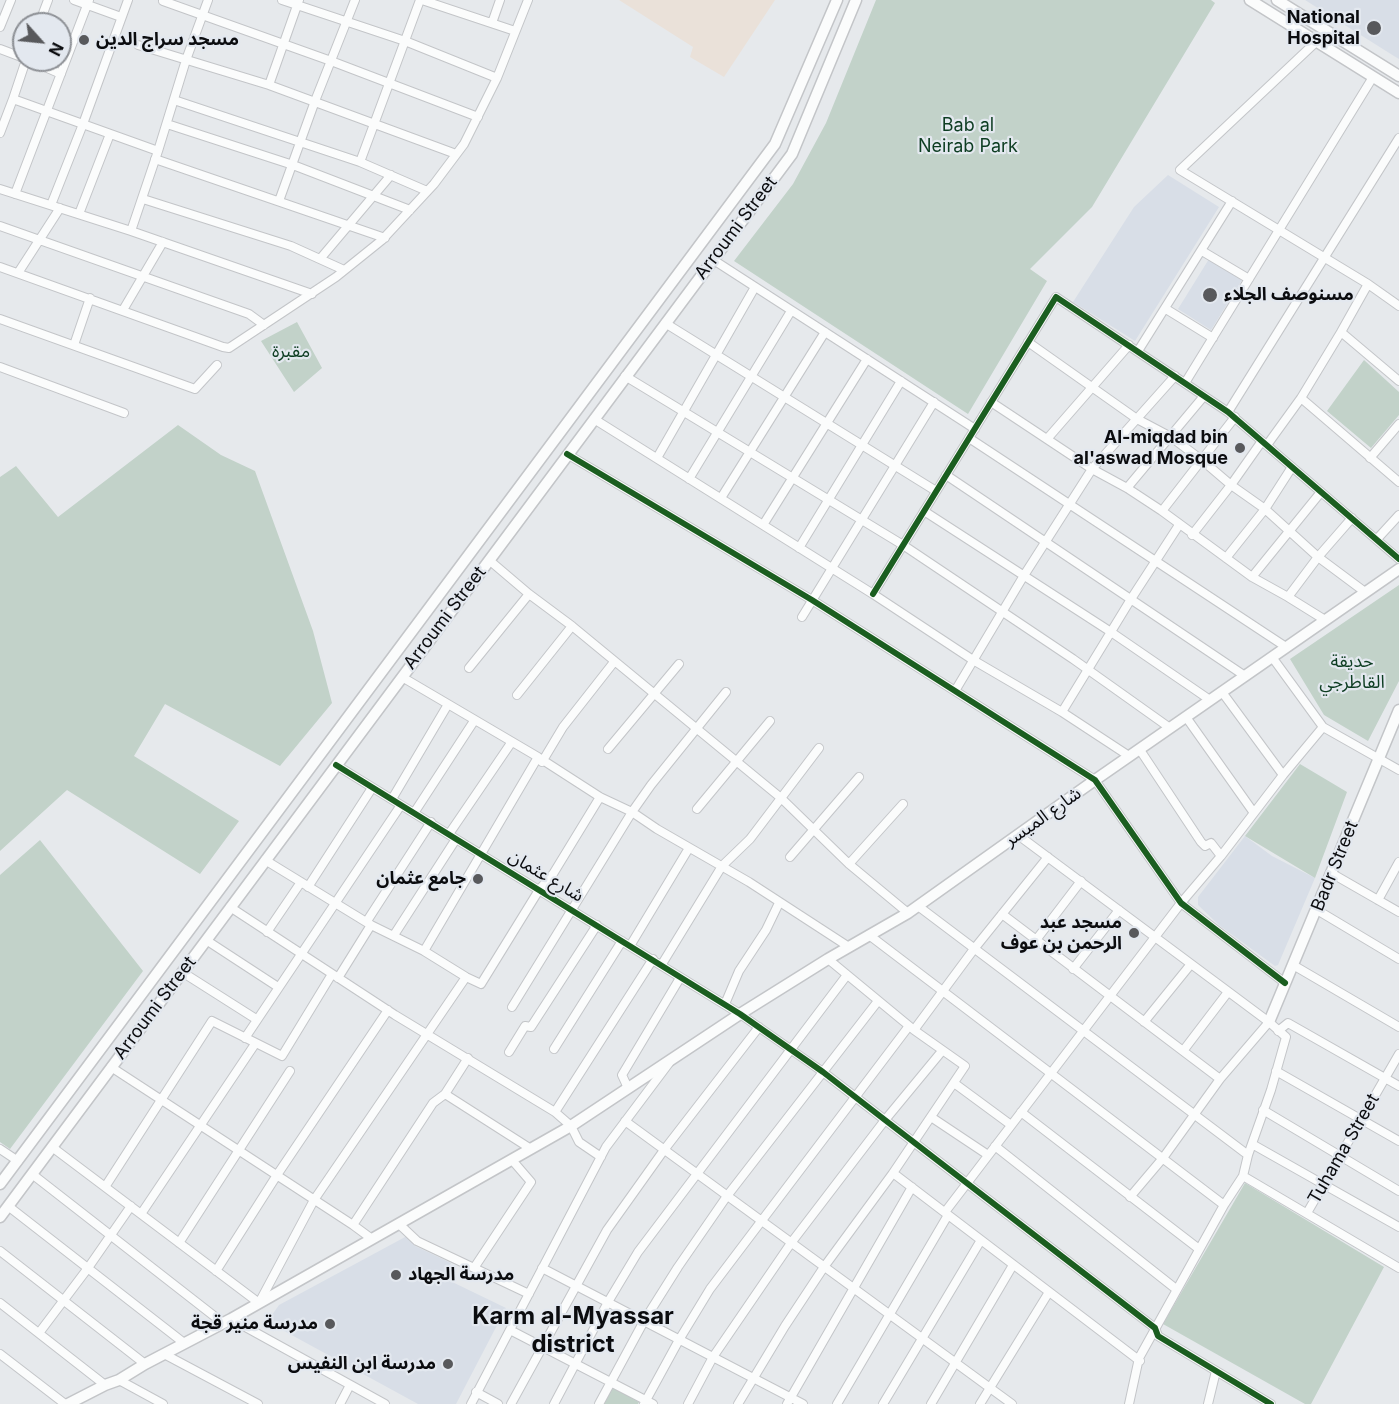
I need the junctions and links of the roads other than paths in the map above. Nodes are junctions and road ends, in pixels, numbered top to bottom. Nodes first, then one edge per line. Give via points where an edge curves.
1 (10, 0) edge
2 (74, 0) edge
3 (128, 0) edge
4 (208, 0) edge
5 (282, 0) edge
6 (355, 0) edge
7 (421, 0) edge
8 (459, 0) edge
9 (500, 0) edge
10 (528, 0) edge
11 (837, 0) edge
12 (856, 0) edge
13 (1250, 0) edge
14 (1277, 0) edge
15 (163, 1) edge
16 (88, 2) edge
17 (298, 3) edge
18 (455, 11) junction
19 (202, 14) junction
20 (121, 17) junction
21 (346, 22) junction
22 (492, 23) junction
23 (0, 27) edge
24 (515, 31) junction
25 (405, 41) junction
26 (1317, 41) junction
27 (138, 45) dead end
28 (283, 45) junction
29 (186, 60) junction
30 (331, 61) junction
31 (22, 72) edge
32 (56, 72) edge
33 (61, 74) junction
34 (1373, 76) junction
35 (1399, 76) edge
36 (497, 78) junction
37 (389, 83) junction
38 (269, 85) junction
39 (1399, 93) edge
40 (13, 99) junction
41 (174, 100) junction
42 (315, 101) junction
43 (46, 111) junction
44 (478, 117) junction
45 (375, 123) junction
46 (83, 124) junction
47 (167, 124) junction
48 (0, 133) edge
49 (110, 134) junction
50 (1399, 138) edge
51 (301, 142) junction
52 (456, 154) junction
53 (157, 155) junction
54 (360, 162) junction
55 (293, 165) junction
56 (391, 175) junction
57 (0, 189) edge
58 (427, 191) junction
59 (15, 194) junction
60 (373, 196) junction
61 (143, 199) junction
62 (279, 201) junction
63 (1232, 201) junction
64 (55, 207) junction
65 (410, 210) junction
66 (79, 214) junction
67 (348, 225) junction
68 (0, 226) edge
69 (1280, 229) junction
70 (131, 231) junction
71 (385, 238) junction
72 (39, 240) junction
73 (163, 242) junction
74 (1202, 250) junction
75 (1325, 257) junction
76 (320, 259) junction
77 (712, 260) junction
78 (0, 267) edge
79 (344, 270) junction
80 (18, 273) junction
81 (143, 277) junction
82 (1249, 279) junction
83 (1368, 284) junction
84 (755, 287) junction
85 (312, 294) junction
86 (90, 298) junction
87 (1399, 306) edge
88 (1166, 309) junction
89 (123, 310) junction
90 (791, 311) junction
91 (0, 319) edge
92 (665, 323) junction
93 (264, 325) junction
94 (825, 332) junction
95 (1341, 332) junction
96 (1213, 338) junction
97 (1028, 342) junction
98 (74, 345) junction
99 (1129, 345) junction
100 (1138, 351) junction
101 (716, 355) junction
102 (867, 359) junction
103 (217, 365) dead end
104 (0, 367) edge
105 (626, 376) junction
106 (751, 376) junction
107 (1175, 376) junction
108 (901, 381) junction
109 (1399, 381) edge
110 (1185, 383) junction
111 (1092, 387) junction
112 (1204, 396) junction
113 (784, 397) junction
114 (1301, 398) junction
115 (934, 402) junction
116 (991, 402) junction
117 (684, 412) junction
118 (124, 413) dead end
119 (1231, 414) junction
120 (594, 419) junction
121 (1137, 419) junction
122 (827, 423) junction
123 (1399, 424) edge
124 (975, 429) junction
125 (717, 432) junction
126 (1171, 437) junction
127 (969, 438) junction
128 (1047, 439) junction
129 (1265, 443) junction
130 (862, 445) junction
131 (750, 452) junction
132 (567, 454) junction
133 (1370, 458) junction
134 (657, 459) junction
135 (1203, 461) junction
136 (895, 465) junction
137 (1292, 467) junction
138 (1092, 469) junction
139 (946, 475) junction
140 (689, 478) junction
141 (792, 478) junction
142 (1399, 482) edge
143 (1231, 486) junction
144 (1127, 488) junction
145 (936, 491) junction
146 (1321, 492) junction
147 (721, 498) junction
148 (828, 500) junction
149 (1070, 504) junction
150 (1265, 509) junction
151 (924, 511) junction
152 (1162, 512) junction
153 (1399, 514) edge
154 (1352, 518) junction
155 (861, 520) junction
156 (763, 525) junction
157 (1179, 525) junction
158 (1290, 532) junction
159 (1192, 535) junction
160 (1377, 539) junction
161 (1045, 542) junction
162 (903, 545) junction
163 (799, 548) junction
164 (1318, 556) junction
165 (1226, 558) junction
166 (1399, 559) edge
167 (489, 560) junction
168 (1156, 561) junction
169 (832, 568) junction
170 (1399, 569) edge
171 (1023, 577) junction
172 (1252, 577) junction
173 (1365, 592) junction
174 (529, 594) junction
175 (873, 594) junction
176 (1288, 597) junction
177 (1131, 599) junction
178 (812, 600) junction
179 (1003, 613) junction
180 (802, 617) dead end
181 (1325, 620) junction
182 (572, 626) junction
183 (1111, 632) junction
184 (1286, 648) junction
185 (1272, 657) junction
186 (973, 660) junction
187 (615, 662) junction
188 (679, 664) dead end
189 (470, 668) dead end
190 (1088, 671) junction
191 (1245, 676) junction
192 (402, 677) junction
193 (955, 691) junction
194 (726, 692) dead end
195 (1222, 692) junction
196 (653, 693) junction
197 (517, 695) dead end
198 (1210, 700) junction
199 (447, 706) junction
200 (1399, 711) edge
201 (1062, 712) junction
202 (1186, 717) junction
203 (474, 721) junction
204 (770, 721) dead end
205 (1323, 727) junction
206 (1170, 728) junction
207 (696, 729) junction
208 (511, 743) junction
209 (819, 748) dead end
210 (608, 749) dead end
211 (1140, 750) junction
212 (1129, 756) junction
213 (1379, 759) junction
214 (540, 760) junction
215 (736, 763) junction
216 (336, 765) junction
217 (1399, 770) edge
218 (1282, 775) junction
219 (859, 777) dead end
220 (1095, 780) junction
221 (372, 788) junction
222 (600, 797) junction
223 (781, 798) junction
224 (392, 799) junction
225 (903, 804) dead end
226 (401, 805) junction
227 (697, 809) dead end
228 (632, 812) junction
229 (414, 813) junction
230 (1254, 813) junction
231 (430, 822) junction
232 (815, 830) junction
233 (1018, 835) junction
234 (452, 837) junction
235 (689, 848) junction
236 (481, 854) junction
237 (1048, 856) junction
238 (1221, 856) junction
239 (790, 857) dead end
240 (265, 860) junction
241 (1399, 861) edge
242 (849, 864) junction
243 (722, 866) junction
244 (1331, 873) junction
245 (1081, 881) junction
246 (305, 884) junction
247 (539, 890) junction
248 (1378, 900) junction
249 (336, 903) junction
250 (779, 903) junction
251 (1180, 903) junction
252 (918, 906) junction
253 (230, 908) junction
254 (572, 910) junction
255 (1119, 910) junction
256 (1317, 910) junction
257 (1399, 912) edge
258 (908, 913) junction
259 (1002, 914) junction
260 (369, 923) junction
261 (597, 925) junction
262 (267, 932) junction
263 (394, 935) junction
264 (869, 935) junction
265 (1155, 937) junction
266 (206, 940) junction
267 (1036, 940) junction
268 (622, 941) junction
269 (630, 946) junction
270 (849, 947) junction
271 (974, 949) junction
272 (424, 951) junction
273 (302, 954) junction
274 (653, 959) junction
275 (828, 959) junction
276 (1399, 959) edge
277 (662, 964) junction
278 (1191, 964) junction
279 (1293, 965) junction
280 (1073, 969) junction
281 (182, 972) junction
282 (847, 975) junction
283 (335, 976) junction
284 (466, 977) junction
285 (680, 978) junction
286 (1285, 983) junction
287 (278, 987) junction
288 (942, 992) junction
289 (1228, 992) junction
290 (1109, 996) junction
291 (878, 1001) junction
292 (725, 1004) junction
293 (512, 1007) dead end
294 (388, 1010) junction
295 (740, 1014) junction
296 (256, 1020) junction
297 (1144, 1022) junction
298 (1269, 1022) junction
299 (759, 1027) junction
300 (911, 1028) junction
301 (1399, 1028) edge
302 (1083, 1031) junction
303 (1278, 1031) junction
304 (429, 1034) junction
305 (245, 1038) junction
306 (255, 1044) junction
307 (554, 1049) dead end
308 (790, 1050) junction
309 (942, 1051) junction
310 (1183, 1051) junction
311 (509, 1052) dead end
312 (1399, 1054) edge
313 (468, 1058) junction
314 (672, 1059) junction
315 (111, 1067) junction
316 (290, 1071) dead end
317 (1276, 1071) junction
318 (823, 1072) junction
319 (1050, 1074) junction
320 (1386, 1077) junction
321 (1220, 1078) junction
322 (954, 1083) junction
323 (1399, 1086) edge
324 (628, 1088) junction
325 (445, 1094) junction
326 (855, 1097) junction
327 (160, 1099) junction
328 (1263, 1110) junction
329 (555, 1112) junction
330 (1021, 1112) junction
331 (1194, 1115) junction
332 (931, 1117) junction
333 (885, 1120) junction
334 (1361, 1120) junction
335 (625, 1121) junction
336 (200, 1125) junction
337 (1011, 1125) junction
338 (571, 1126) junction
339 (1399, 1141) edge
340 (914, 1144) junction
341 (1252, 1144) junction
342 (995, 1146) junction
343 (52, 1147) junction
344 (0, 1149) edge
345 (531, 1149) junction
346 (664, 1150) junction
347 (240, 1151) junction
348 (988, 1155) junction
349 (1248, 1155) junction
350 (601, 1157) junction
351 (1340, 1157) junction
352 (1162, 1158) junction
353 (512, 1160) junction
354 (18, 1161) junction
355 (696, 1173) junction
356 (893, 1173) junction
357 (32, 1174) junction
358 (277, 1175) junction
359 (1243, 1176) junction
360 (0, 1184) edge
361 (967, 1184) junction
362 (1324, 1185) junction
363 (105, 1187) junction
364 (912, 1187) junction
365 (1399, 1191) edge
366 (727, 1196) junction
367 (1130, 1197) junction
368 (314, 1200) junction
369 (1224, 1205) junction
370 (8, 1206) junction
371 (130, 1206) junction
372 (947, 1213) junction
373 (1307, 1213) junction
374 (141, 1214) junction
375 (0, 1217) edge
376 (762, 1222) junction
377 (399, 1224) junction
378 (353, 1225) junction
379 (1399, 1227) edge
380 (111, 1235) junction
381 (372, 1239) junction
382 (981, 1240) junction
383 (179, 1243) junction
384 (792, 1243) junction
385 (1199, 1250) junction
386 (0, 1251) edge
387 (1013, 1265) junction
388 (824, 1267) junction
389 (88, 1268) junction
390 (474, 1268) junction
391 (542, 1268) junction
392 (1399, 1268) edge
393 (216, 1271) junction
394 (576, 1286) junction
395 (853, 1288) junction
396 (1176, 1289) junction
397 (1049, 1292) junction
398 (528, 1294) junction
399 (64, 1300) junction
400 (608, 1302) junction
401 (259, 1303) junction
402 (0, 1304) edge
403 (890, 1315) junction
404 (227, 1321) junction
405 (644, 1321) junction
406 (1155, 1328) junction
407 (510, 1330) junction
408 (39, 1333) junction
409 (921, 1338) junction
410 (679, 1340) junction
411 (184, 1344) junction
412 (543, 1347) junction
413 (0, 1354) edge
414 (164, 1354) junction
415 (713, 1357) junction
416 (1140, 1361) junction
417 (955, 1362) junction
418 (574, 1363) junction
419 (145, 1364) junction
420 (1216, 1371) junction
421 (753, 1378) junction
422 (119, 1380) junction
423 (610, 1382) junction
424 (105, 1385) junction
425 (350, 1385) junction
426 (990, 1388) junction
427 (477, 1392) junction
428 (789, 1401) edge
429 (75, 1403) edge
430 (648, 1403) edge
431 (163, 1404) edge
432 (258, 1404) edge
433 (340, 1404) edge
434 (385, 1404) edge
435 (471, 1404) edge
436 (498, 1404) edge
437 (511, 1404) edge
438 (554, 1404) edge
439 (599, 1404) edge
440 (688, 1404) edge
441 (738, 1404) edge
442 (803, 1404) edge
443 (837, 1404) edge
444 (883, 1404) edge
445 (931, 1404) edge
446 (980, 1404) edge
447 (1012, 1404) edge
448 (1129, 1404) edge
449 (1208, 1404) edge
450 (1271, 1404) edge

1 - 23 street
2 - 16 street
3 - 20 street
4 - 19 street
5 - 17 street
6 - 21 street
7 - 18 street
7 - 25 street
8 - 18 street
9 - 22 street
10 - 24 street
11 - 354 main road, Arroumi Street via 775,144
12 - 77 main road, Arroumi Street via 792,154
13 - 26 main road
14 - 35 main road
15 - 19 street
16 - 20 street
16 - 33 street
17 - 21 street
17 - 28 street
18 - 22 street
19 - 28 street
19 - 29 street
20 - 46 street
21 - 25 street
21 - 30 street
22 - 24 street
24 - 36 street
25 - 36 street
25 - 37 street
26 - 34 main road
26 - 63 street via 1180,171
27 - 29 street
28 - 30 street
28 - 38 street
29 - 38 street
29 - 41 street
30 - 37 street
30 - 42 street
31 - 40 street
32 - 33 street
33 - 43 street
34 - 39 main road
34 - 69 street
36 - 44 street
37 - 44 street
37 - 45 street
38 - 42 street
40 - 43 street
40 - 48 street
41 - 47 street
41 - 51 street
42 - 45 street
42 - 51 street
43 - 46 street
43 - 59 street
44 - 52 street
45 - 52 street
45 - 54 street
46 - 49 street
46 - 64 street
47 - 53 street
47 - 55 street
49 - 53 street
49 - 66 street
50 - 75 street
51 - 54 street
51 - 55 street
52 - 58 street
53 - 61 street
53 - 62 street
54 - 56 street
55 - 60 street
55 - 62 street
56 - 58 street
56 - 60 street
57 - 59 street
58 - 65 street
59 - 64 street
60 - 65 street
60 - 67 street
61 - 70 street
61 - 76 street via 291,246
62 - 67 street
63 - 69 street
63 - 74 street
64 - 66 street
64 - 72 street
65 - 71 street
66 - 70 street
67 - 71 street
67 - 76 street
68 - 72 street
69 - 75 street
69 - 82 street
70 - 73 street
71 - 79 street
72 - 80 street
72 - 81 street
73 - 81 street
73 - 85 street
74 - 82 street
74 - 88 street
75 - 83 street
75 - 119 street
76 - 79 street
77 - 84 street
77 - 92 main road, Arroumi Street
78 - 80 street
79 - 85 street
80 - 86 street
81 - 89 street
81 - 93 street via 249,314
82 - 96 street
83 - 87 street
83 - 95 street
84 - 90 street
84 - 101 street
85 - 93 street
86 - 89 street
86 - 98 street
88 - 96 street
88 - 100 street
89 - 93 street via 229,348
90 - 94 street
90 - 106 street
91 - 98 street
92 - 101 street
92 - 105 main road, Arroumi Street
94 - 102 street
94 - 113 street
95 - 109 street
95 - 114 street
96 - 110 street
97 - 99 street via 1056,297
97 - 111 street
97 - 116 street
98 - 103 street via 195,388
99 - 100 street
99 - 111 street
100 - 107 street
101 - 106 street
101 - 117 street
102 - 108 street
102 - 122 street
104 - 118 street
105 - 117 street
105 - 120 main road, Arroumi Street
106 - 113 street
106 - 125 street
107 - 110 street
107 - 121 street
108 - 115 street
108 - 130 street
110 - 112 street
111 - 121 street
111 - 128 street
112 - 119 street
112 - 126 street
113 - 122 street
113 - 131 street
114 - 129 street
114 - 133 street
115 - 124 street
115 - 136 street
116 - 124 street
116 - 128 street
117 - 125 street
117 - 134 street
119 - 129 street
119 - 135 street
120 - 132 main road, Arroumi Street
120 - 134 street
121 - 126 street
121 - 138 street
122 - 130 street
122 - 141 street
123 - 133 street
124 - 127 street
125 - 131 street
125 - 140 street
126 - 135 street
126 - 144 street
127 - 139 street
127 - 149 street
128 - 138 street
129 - 137 street
129 - 143 street
130 - 136 street
130 - 148 street
131 - 141 street
131 - 147 street
132 - 167 main road, Arroumi Street
132 - 178 street
133 - 142 street
134 - 140 street
135 - 143 street
135 - 152 street
136 - 145 street
136 - 155 street
137 - 146 street
137 - 150 street
138 - 144 street
138 - 149 street
139 - 145 street
139 - 161 street
140 - 147 street
141 - 148 street
141 - 156 street
143 - 150 street
143 - 159 street
144 - 152 street
145 - 151 street
146 - 154 street
146 - 158 street
147 - 156 street
148 - 155 street
148 - 163 street
149 - 161 street
149 - 168 street
150 - 158 street
150 - 165 street
151 - 162 street
151 - 171 street
152 - 157 street
153 - 160 street
154 - 160 street
154 - 164 street
155 - 162 street
155 - 169 street
156 - 163 street
157 - 159 street
157 - 168 street
158 - 164 street
158 - 172 street
159 - 165 street
160 - 166 street
161 - 171 street
161 - 177 street
162 - 175 street
162 - 179 street
163 - 169 street
164 - 173 street
164 - 176 street
165 - 172 street
167 - 174 street
167 - 192 main road, Arroumi Street
168 - 177 street
168 - 184 street
169 - 175 street
169 - 178 street
170 - 173 main road, شارع الميسر
171 - 179 street
171 - 183 street
172 - 176 street
173 - 181 main road, شارع الميسر
174 - 182 street
174 - 189 street
175 - 186 street
176 - 181 street
177 - 183 street
177 - 191 street
178 - 180 street
178 - 193 street
179 - 186 street
179 - 190 street
181 - 184 main road, شارع الميسر
182 - 187 street
182 - 197 street
183 - 190 street
183 - 198 street
184 - 185 main road, شارع الميسر
185 - 191 main road, شارع الميسر
185 - 205 street
186 - 193 street
186 - 201 street
187 - 196 street
187 - 214 street
188 - 196 street
190 - 201 street
190 - 206 street
191 - 195 main road, شارع الميسر
192 - 199 street
192 - 216 main road, Arroumi Street
193 - 220 street
194 - 207 street
195 - 198 main road, شارع الميسر
195 - 218 street
196 - 207 street
196 - 210 street
198 - 202 main road, شارع الميسر
199 - 203 street
199 - 224 street
200 - 213 main road, Badr Street
201 - 212 street
202 - 206 main road, شارع الميسر
202 - 230 street
203 - 208 street
203 - 229 street
204 - 215 street
205 - 213 street
205 - 218 street
206 - 211 main road, شارع الميسر
207 - 215 street
207 - 228 street
208 - 214 street
208 - 234 street
209 - 223 street
211 - 212 main road, شارع الميسر
211 - 238 street via 1201,842 1205,846 1211,843
212 - 220 main road, شارع الميسر
213 - 217 street
213 - 244 main road, Badr Street
214 - 222 street
214 - 236 street
215 - 223 street
215 - 227 street
216 - 221 street, شارع عثمان
216 - 240 main road, Arroumi Street
218 - 230 street
219 - 232 street
220 - 233 main road, شارع الميسر
220 - 251 street
221 - 224 street, شارع عثمان
221 - 246 street
222 - 228 street
222 - 247 street
223 - 232 street
223 - 243 street via 750,839
224 - 226 street, شارع عثمان
225 - 242 street
226 - 229 street, شارع عثمان
226 - 249 street
228 - 235 street
228 - 254 street
229 - 231 street, شارع عثمان
230 - 238 street
231 - 234 street, شارع عثمان
231 - 260 street
232 - 239 street
232 - 242 street
233 - 237 street
233 - 252 main road, شارع الميسر
234 - 236 street, شارع عثمان
234 - 263 street
235 - 243 street
235 - 269 street
236 - 247 street, شارع عثمان
236 - 272 street
237 - 245 street
237 - 259 street
238 - 251 street
240 - 246 street
240 - 253 main road, Arroumi Street
241 - 248 street
242 - 258 street
243 - 250 street
243 - 277 street
244 - 248 street
244 - 256 main road, Badr Street
245 - 255 street
245 - 267 street
246 - 249 street
246 - 262 street
247 - 254 street, شارع عثمان
247 - 284 street via 481,984
248 - 257 street
249 - 260 street
249 - 273 street
250 - 270 street
250 - 292 street via 739,971
251 - 265 street
251 - 286 street
252 - 258 main road, شارع الميسر
252 - 271 street
253 - 262 street
253 - 266 main road, Arroumi Street
254 - 261 street, شارع عثمان
254 - 293 street
255 - 265 street
255 - 280 street
256 - 276 street
256 - 279 main road, Badr Street
258 - 264 main road, شارع الميسر
259 - 267 street
259 - 271 street
260 - 263 street
260 - 283 street
261 - 268 street, شارع عثمان
261 - 311 street via 531,1028 525,1026
262 - 273 street
263 - 272 street
264 - 270 main road, شارع الميسر
264 - 288 street
265 - 278 street
265 - 290 street
266 - 281 main road, Arroumi Street
266 - 287 street
267 - 280 street
268 - 269 street, شارع عثمان
268 - 307 street
269 - 274 street, شارع عثمان
270 - 275 main road, شارع الميسر
271 - 288 street
271 - 302 street
272 - 284 street
273 - 283 street
273 - 287 street
274 - 277 street, شارع عثمان
274 - 329 street
275 - 282 street
275 - 295 main road, شارع الميسر
277 - 285 street, شارع عثمان
278 - 289 street
278 - 297 street
279 - 286 main road, Badr Street
279 - 301 street
280 - 290 street
281 - 296 street
281 - 315 main road, Arroumi Street
282 - 291 street
282 - 308 street
283 - 294 street
283 - 306 street via 282,1056
284 - 304 street
285 - 292 street, شارع عثمان
285 - 324 street via 622,1075
286 - 298 main road, Badr Street
287 - 296 street
288 - 300 street
288 - 319 street
289 - 298 street
289 - 310 street
290 - 297 street
290 - 302 street
291 - 300 street
291 - 318 street
292 - 295 street, شارع عثمان
294 - 304 street
294 - 358 street
295 - 299 street, شارع عثمان
295 - 314 main road, شارع الميسر
296 - 305 street
297 - 310 street
298 - 303 street
298 - 321 street
299 - 308 street, شارع عثمان
299 - 346 street
300 - 309 street
300 - 326 street
302 - 319 street
302 - 331 street
303 - 317 street via 1286,1038
303 - 320 street via 1288,1023
304 - 313 street
304 - 368 street
305 - 306 street
305 - 327 street via 212,1021
306 - 336 street
308 - 318 street, شارع عثمان
308 - 355 street
309 - 322 street via 965,1066
309 - 333 street
310 - 321 street
312 - 320 street, Tuhama Street
313 - 325 street
313 - 329 street
314 - 324 main road, شارع الميسر
314 - 335 street
315 - 327 street
315 - 343 main road, Arroumi Street
316 - 347 street
317 - 328 street
317 - 334 street
318 - 326 street, شارع عثمان
318 - 366 street
319 - 330 street
319 - 352 street
320 - 323 street
320 - 334 street, Tuhama Street
321 - 331 street
322 - 332 street
322 - 337 street
324 - 338 main road, شارع الميسر
325 - 345 street
325 - 378 street via 433,1103
326 - 333 street, شارع عثمان
326 - 376 street
327 - 336 street
327 - 363 street
328 - 341 street
328 - 351 street
329 - 338 street
330 - 337 street
330 - 367 street
331 - 349 street
331 - 352 street
332 - 340 street
332 - 348 street
333 - 340 street, شارع عثمان
333 - 384 street
334 - 339 street
334 - 351 street, Tuhama Street
335 - 346 street
335 - 350 street
336 - 347 street
336 - 374 street
337 - 342 street
338 - 345 main road, شارع الميسر
338 - 350 street via 579,1142
340 - 356 street
340 - 361 street, شارع عثمان
341 - 349 street
341 - 362 street
342 - 348 street
342 - 396 street
343 - 357 main road, Arroumi Street
343 - 363 street
344 - 354 street
345 - 353 main road, شارع الميسر
346 - 355 street
346 - 394 street via 608,1230
347 - 358 street
347 - 383 street
348 - 361 street
349 - 359 street
350 - 391 street
351 - 362 street, Tuhama Street
351 - 365 street
352 - 367 street
352 - 369 street
353 - 377 main road, شارع الميسر
353 - 390 street via 531,1182
354 - 360 main road, Arroumi Street
355 - 366 street
355 - 400 street via 638,1252
356 - 364 street
356 - 388 street
357 - 370 main road, Arroumi Street
357 - 380 street
358 - 368 street
358 - 393 street
359 - 369 street
359 - 373 street
361 - 372 street
361 - 406 street, شارع عثمان
362 - 373 street, Tuhama Street
362 - 379 street
363 - 371 street
364 - 372 street
364 - 395 street
366 - 376 street
366 - 405 street
367 - 385 street
368 - 378 street
368 - 401 street
369 - 385 street
370 - 375 main road, Arroumi Street
370 - 389 street
371 - 374 street
371 - 380 street
372 - 382 street
372 - 403 street
373 - 392 street
374 - 383 street
376 - 384 street
376 - 410 street via 710,1289
377 - 381 main road, شارع الميسر
377 - 390 street via 417,1241
378 - 381 street
380 - 389 street
380 - 404 street
381 - 401 main road, شارع الميسر
382 - 387 street
382 - 409 street
383 - 393 street
384 - 388 street
384 - 415 street
385 - 396 street
386 - 399 street
387 - 397 street
387 - 417 street
388 - 395 street
388 - 421 street
389 - 399 street
389 - 411 street
390 - 398 street
391 - 394 street
391 - 398 street
393 - 401 street
394 - 400 street
394 - 412 street
395 - 403 street
395 - 428 street
396 - 406 street
397 - 416 street
397 - 426 street
398 - 407 street
399 - 408 street
399 - 419 street
400 - 405 street
400 - 418 street
401 - 404 main road, شارع الميسر
402 - 408 street
403 - 409 street
403 - 443 street
404 - 411 main road, شارع الميسر
404 - 425 street
405 - 410 street
405 - 423 street
406 - 416 street
406 - 420 street, شارع عثمان via 1158,1336
407 - 412 street
407 - 427 street
408 - 424 street
409 - 417 street
409 - 444 street
410 - 415 street
410 - 430 street
411 - 414 main road, شارع الميسر
412 - 418 street
412 - 437 street
413 - 429 street
414 - 419 main road, شارع الميسر
414 - 432 street
415 - 421 street
415 - 440 street
416 - 448 street
417 - 426 street
417 - 445 street
418 - 423 street
418 - 438 street
419 - 422 main road, شارع الميسر
420 - 449 street
420 - 450 street, شارع عثمان
421 - 428 street
421 - 441 street
422 - 424 main road, شارع الميسر
422 - 431 street
423 - 430 street
423 - 439 street
424 - 429 main road, شارع الميسر
425 - 433 street
425 - 434 street
426 - 446 street
426 - 447 street
427 - 435 street
427 - 436 street
428 - 442 street

